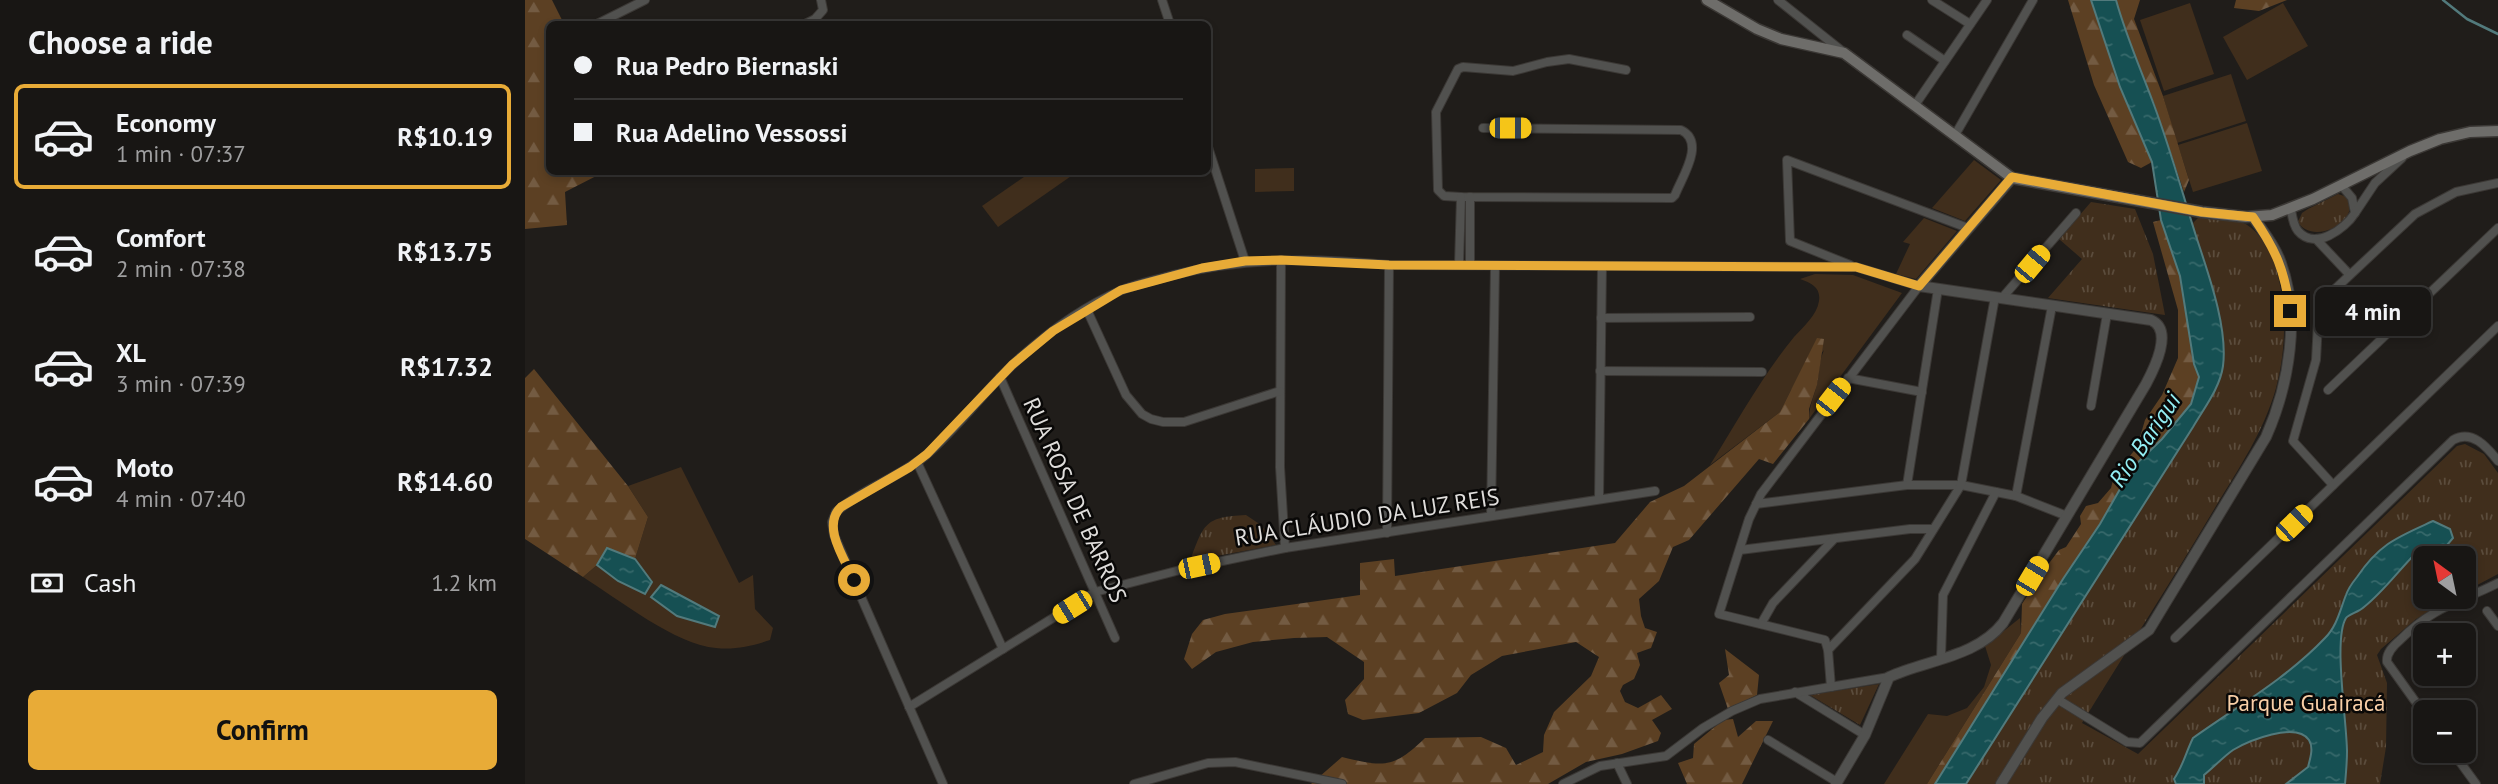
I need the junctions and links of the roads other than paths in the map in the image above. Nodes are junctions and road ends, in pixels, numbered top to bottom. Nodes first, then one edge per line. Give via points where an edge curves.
1 (645, 0) edge
2 (821, 0) edge
3 (1162, 0) edge
4 (1707, 0) edge
5 (1777, 0) edge
6 (1932, 0) edge
7 (1987, 0) edge
8 (2033, 0) edge
9 (603, 21) edge
10 (811, 21) edge
11 (1169, 21) edge
12 (1971, 24) junction
13 (1907, 35) dead end
14 (1844, 53) junction
15 (1945, 61) junction
16 (1626, 70) dead end
17 (1915, 105) junction
18 (1483, 128) dead end
19 (2498, 131) edge
20 (1955, 135) junction
21 (2410, 151) junction
22 (1211, 156) edge
23 (2012, 177) junction
24 (2498, 183) edge
25 (2342, 186) junction
26 (1466, 198) junction
27 (2291, 209) junction
28 (2076, 213) dead end
29 (2355, 213) junction
30 (2253, 217) junction
31 (1968, 228) junction
32 (2498, 228) edge
33 (2316, 239) junction
34 (1281, 260) junction
35 (1245, 261) junction
36 (1389, 265) junction
37 (1459, 265) junction
38 (1469, 265) junction
39 (1495, 265) junction
40 (1602, 266) junction
41 (1856, 267) junction
42 (2349, 274) junction
43 (1919, 286) junction
44 (1938, 289) junction
45 (1999, 298) junction
46 (2052, 306) junction
47 (1087, 310) junction
48 (2107, 314) junction
49 (1750, 317) dead end
50 (1601, 318) junction
51 (2498, 326) edge
52 (1600, 371) junction
53 (1762, 372) dead end
54 (1000, 377) junction
55 (1848, 378) junction
56 (2327, 390) dead end
57 (1280, 391) junction
58 (1922, 392) junction
59 (2091, 406) dead end
60 (2498, 461) edge
61 (917, 462) junction
62 (1907, 485) junction
63 (1961, 485) junction
64 (2333, 485) junction
65 (1655, 491) dead end
66 (1996, 492) junction
67 (2017, 496) junction
68 (1599, 499) junction
69 (1756, 504) junction
70 (1491, 516) junction
71 (2067, 516) junction
72 (1933, 529) junction
73 (1387, 533) junction
74 (1834, 538) junction
75 (1285, 548) junction
76 (1739, 550) junction
77 (2498, 583) edge
78 (1095, 592) junction
79 (2487, 611) dead end
80 (1761, 624) junction
81 (2498, 626) edge
82 (1115, 638) dead end
83 (2175, 638) dead end
84 (1003, 649) junction
85 (1828, 650) junction
86 (1941, 659) junction
87 (1889, 677) junction
88 (1831, 687) junction
89 (1795, 692) junction
90 (2057, 699) junction
91 (2414, 700) edge
92 (909, 707) junction
93 (1865, 735) junction
94 (1768, 740) dead end
95 (1617, 763) junction
96 (2461, 763) edge
97 (1837, 783) edge
98 (943, 784) edge
99 (1134, 784) edge
100 (1342, 784) edge
101 (1563, 784) edge
102 (1627, 784) edge
103 (2001, 784) edge
104 (2476, 784) edge

1 - 9 street
2 - 10 street via 823,10
3 - 11 street
4 - 14 main road via 1781,39
5 - 14 street
6 - 12 street
7 - 12 street
8 - 20 street
12 - 15 street
13 - 15 street
14 - 17 main road
15 - 17 street
16 - 26 street via 1569,60 1513,71 1458,69 1436,112 1439,190 1444,196
17 - 20 main road
18 - 26 street via 1677,129 1690,136 1693,148 1675,195 1667,199
19 - 21 main road via 2454,135
20 - 23 main road
21 - 25 main road
21 - 29 street via 2375,183
22 - 35 street
23 - 30 main road
23 - 31 street
24 - 42 street via 2456,192 2414,214
25 - 27 main road
25 - 29 street
26 - 37 street
26 - 38 street
27 - 30 main road
27 - 33 street via 2299,232
28 - 45 street
29 - 33 street via 2339,229
30 - 90 street via 2278,257 2290,311 2288,364 2273,422 2149,630
31 - 41 street via 1787,160 1790,241
31 - 43 street
32 - 56 street
33 - 42 street
34 - 35 street
34 - 36 street
34 - 57 street
35 - 47 street via 1135,285
36 - 37 street
36 - 73 street
37 - 38 street
38 - 39 street
39 - 40 street
39 - 70 street
40 - 41 street
40 - 50 street
41 - 43 street
42 - 64 street via 2319,304 2316,359 2293,441
43 - 44 street
43 - 55 street
44 - 45 street
44 - 58 street
45 - 46 street
45 - 63 street
46 - 48 street
46 - 67 street
47 - 54 street via 1037,344
47 - 57 street via 1126,395 1151,419 1184,422
48 - 59 street
48 - 71 street via 2158,324 2159,351 2152,373
49 - 50 street
50 - 52 street
51 - 64 street
52 - 53 street
52 - 68 street
54 - 61 street
54 - 78 street, RUA ROSA DE BARROS
55 - 58 street
55 - 69 street
57 - 75 street
58 - 62 street
60 - 90 street via 2478,440 2466,436 2453,440 2140,743 2127,742
61 - 84 street
61 - 92 street via 841,507 833,517 834,535
62 - 63 street
62 - 69 street
63 - 66 street
63 - 72 street
64 - 83 street
65 - 68 street, RUA CLÁUDIO DA LUZ REIS
66 - 67 street
66 - 86 street via 1943,595
67 - 71 street
68 - 70 street, RUA CLÁUDIO DA LUZ REIS
69 - 76 street
70 - 73 street, RUA CLÁUDIO DA LUZ REIS
71 - 86 street via 1997,630 1978,644
72 - 74 street
72 - 85 street via 1915,559
73 - 75 street, RUA CLÁUDIO DA LUZ REIS
74 - 76 street
74 - 80 street via 1773,603
75 - 78 street, RUA CLÁUDIO DA LUZ REIS
76 - 80 street via 1719,614
77 - 91 street via 2428,615 2395,645 2386,660
78 - 82 street, RUA ROSA DE BARROS
78 - 84 street, RUA CLÁUDIO DA LUZ REIS
79 - 81 street
80 - 85 street via 1822,638
84 - 92 street, RUA CLÁUDIO DA LUZ REIS
85 - 88 street
86 - 87 street
87 - 88 street
87 - 93 street
88 - 89 street
89 - 93 street
89 - 95 street via 1732,711 1666,756
90 - 103 street
92 - 98 street
93 - 97 street
94 - 97 street
95 - 101 street via 1589,769
95 - 102 street
96 - 104 street
99 - 100 street via 1207,763 1235,762

